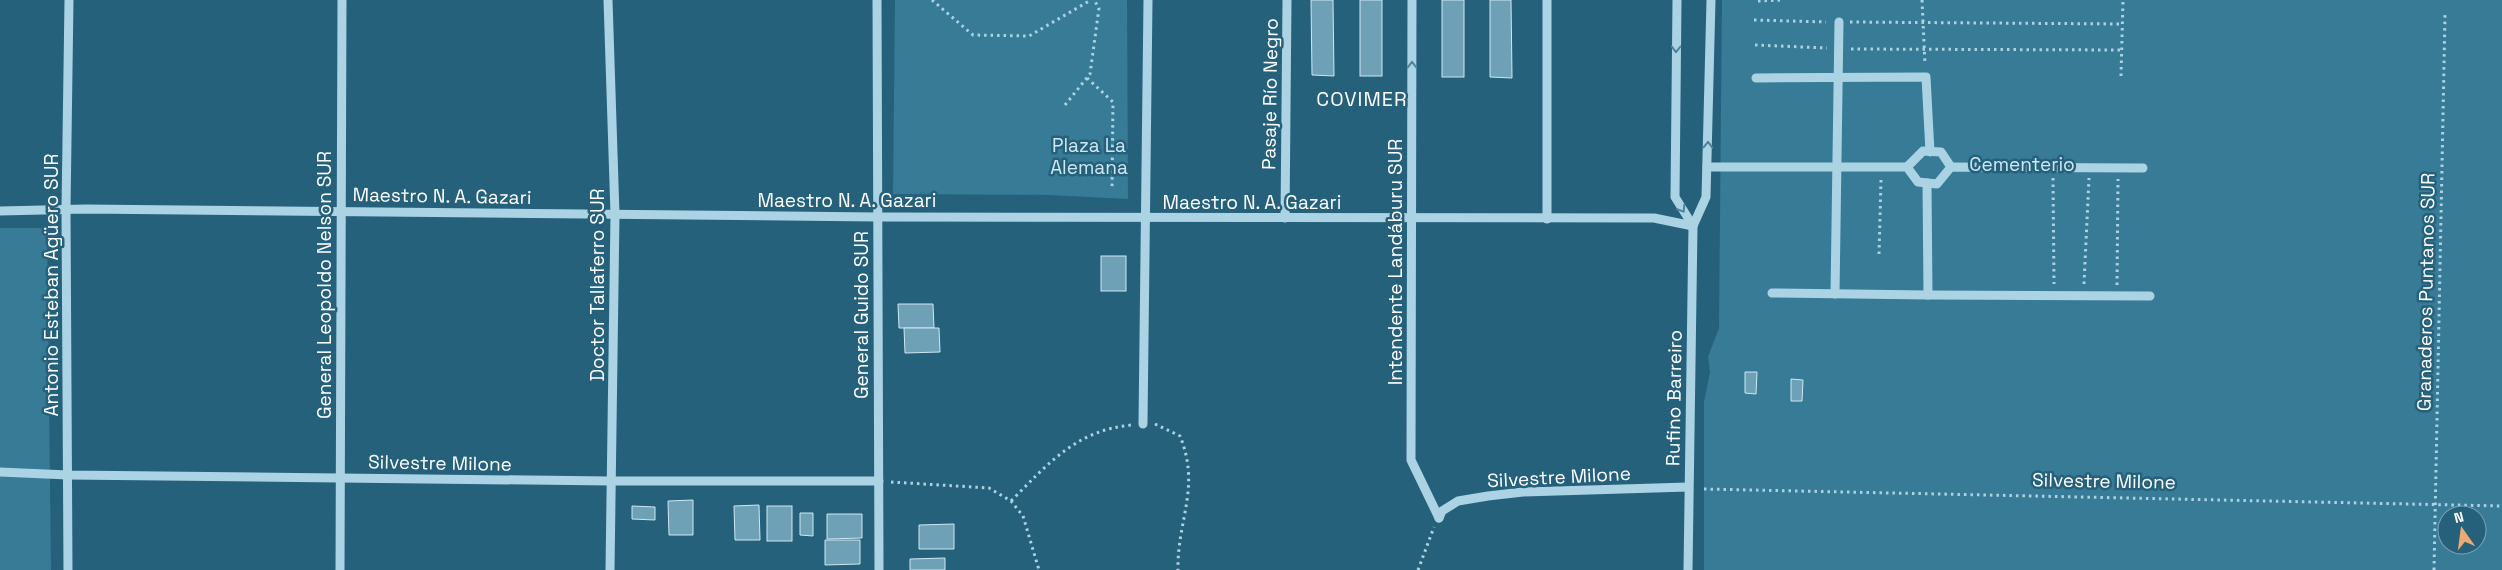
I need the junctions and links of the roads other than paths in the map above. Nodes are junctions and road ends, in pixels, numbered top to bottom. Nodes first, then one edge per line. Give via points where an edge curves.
1 (69, 0) edge
2 (342, 0) edge
3 (608, 0) edge
4 (876, 0) edge
5 (1148, 0) edge
6 (1287, 0) edge
7 (1412, 0) edge
8 (1547, 0) edge
9 (1677, 0) edge
10 (1711, 0) edge
11 (1839, 22) road end
12 (1839, 77) junction
13 (1756, 78) dead end
14 (1930, 152) junction
15 (1951, 166) junction
16 (1707, 167) junction
17 (1838, 167) junction
18 (1907, 167) junction
19 (2143, 168) dead end
20 (1927, 183) junction
21 (66, 209) junction
22 (0, 211) edge
23 (340, 211) junction
24 (614, 214) junction
25 (876, 217) junction
26 (1146, 218) junction
27 (1285, 218) junction
28 (1411, 218) junction
29 (1547, 219) junction
30 (1693, 226) junction
31 (1772, 293) dead end
32 (1835, 294) junction
33 (1928, 295) junction
34 (2150, 296) dead end
35 (1143, 424) road end
36 (0, 472) edge
37 (68, 475) junction
38 (340, 478) junction
39 (611, 481) junction
40 (879, 481) junction
41 (1688, 486) junction
42 (1439, 518) joint
43 (68, 570) edge
44 (340, 570) edge
45 (610, 570) edge
46 (879, 570) edge
47 (1688, 570) edge

1 - 21 street, Antonio Esteban Agüero SUR
2 - 23 street, General Leopoldo Nelson SUR
3 - 24 street, Doctor Tallaferro SUR
4 - 25 street, General Guido SUR
5 - 26 street
6 - 27 street, Pasaje Río Negro
28 -> 7 street, Intendente Landáburu SUR
8 - 29 street
9 -> 30 street via 1675,197
16 -> 10 street
11 - 12 street
12 - 13 street
12 - 14 street via 1926,77
12 - 17 street
14 - 15 street via 1941,152
14 - 18 street via 1923,151
15 - 19 street
15 - 20 street via 1937,184
16 - 17 street
16 - 30 street via 1706,197
17 - 18 street
17 - 32 street
18 - 20 street via 1918,182
20 - 33 street
21 - 22 street, Maestro N. A. Gazari
21 - 23 street, Maestro N. A. Gazari
21 - 37 street, Antonio Esteban Agüero SUR
23 - 24 street, Maestro N. A. Gazari
23 - 38 street, General Leopoldo Nelson SUR
24 - 25 street, Maestro N. A. Gazari
24 - 39 street, Doctor Tallaferro SUR
25 - 26 street, Maestro N. A. Gazari
25 - 40 street, General Guido SUR
26 - 27 street, Maestro N. A. Gazari
26 - 35 street
27 - 28 street, Maestro N. A. Gazari
28 - 29 street, Maestro N. A. Gazari
28 - 42 street, Intendente Landáburu SUR via 1412,460
29 - 30 street, Maestro N. A. Gazari via 1654,218
30 - 41 street, Rufino Barreiro
31 - 32 street
32 - 33 street
33 - 34 street
36 - 37 street, Silvestre Milone
37 - 38 street, Silvestre Milone
37 - 43 street, Antonio Esteban Agüero SUR
38 - 39 street, Silvestre Milone
38 - 44 street, General Leopoldo Nelson SUR
39 - 40 street, Silvestre Milone
39 - 45 street, Doctor Tallaferro SUR
40 - 46 street, General Guido SUR
41 - 42 street, Silvestre Milone via 1488,496 1458,501
41 - 47 street, Rufino Barreiro

